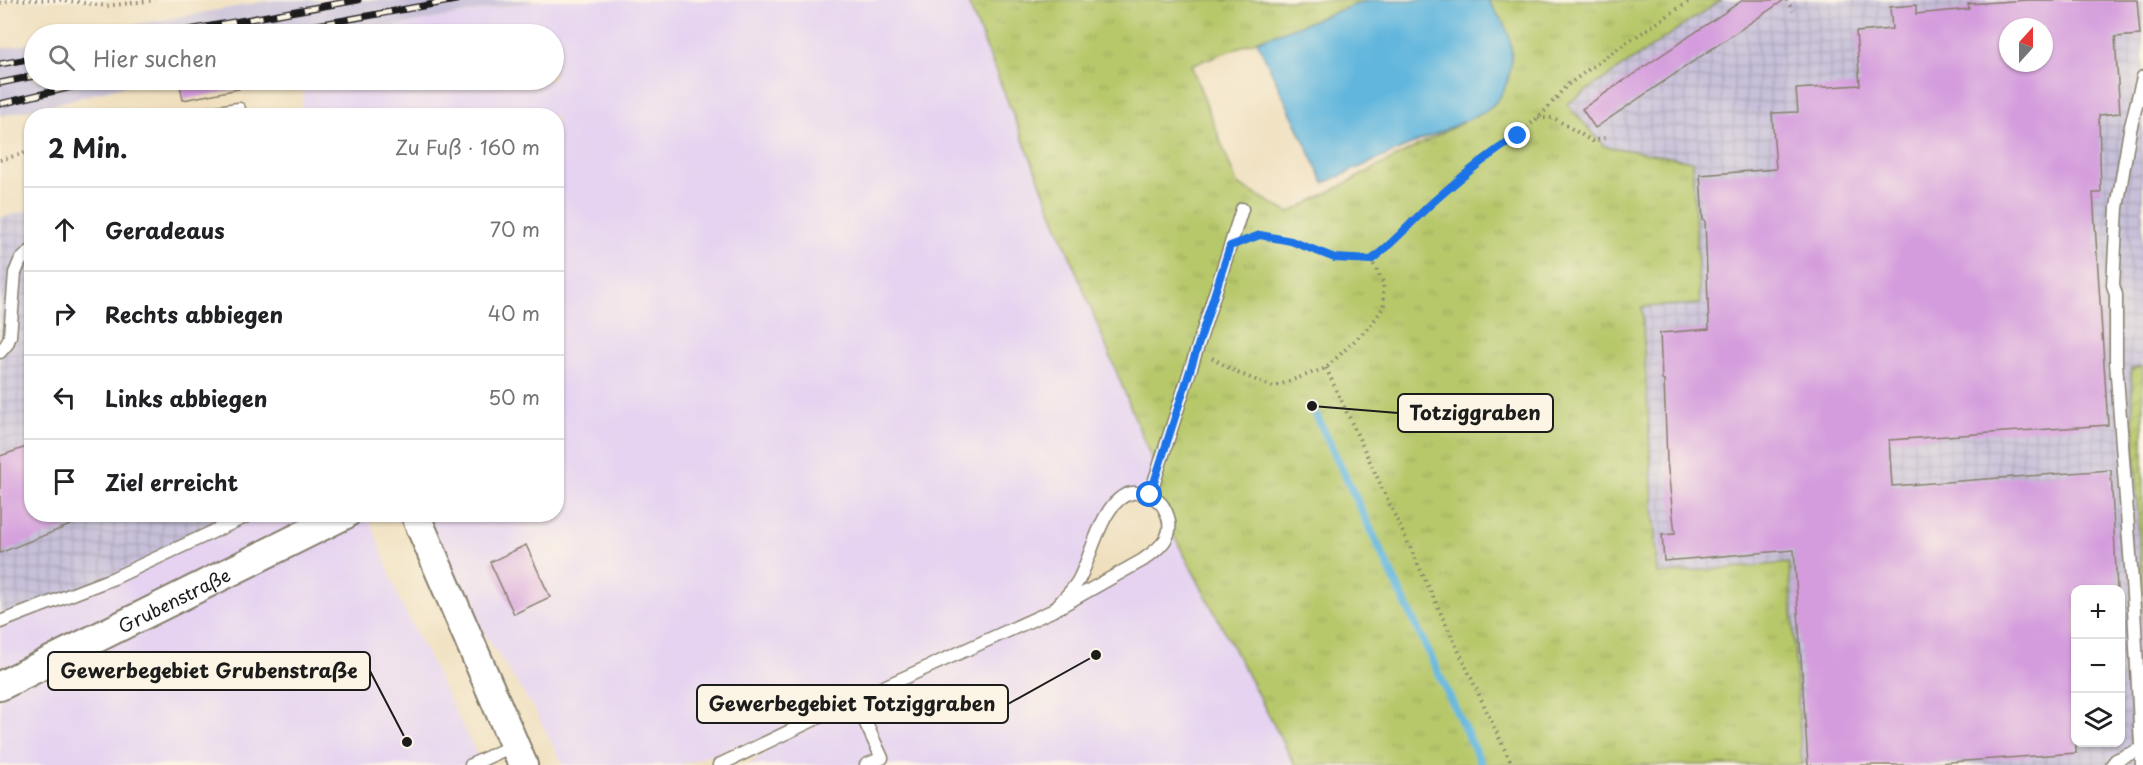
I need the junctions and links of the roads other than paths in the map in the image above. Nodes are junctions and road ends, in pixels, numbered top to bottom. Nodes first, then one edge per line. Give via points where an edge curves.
1 (2143, 77) edge
2 (1242, 209) dead end
3 (24, 257) edge
4 (0, 352) edge
5 (1150, 495) junction
6 (234, 522) edge
7 (330, 522) edge
8 (418, 522) edge
9 (1054, 610) junction
10 (0, 622) edge
11 (0, 686) edge
12 (855, 700) junction
13 (2141, 749) junction
14 (518, 755) edge
15 (471, 765) edge
16 (719, 765) edge
17 (866, 765) edge
18 (2112, 765) edge
19 (2142, 765) edge

1 - 13 lane via 2117,208 2113,285
2 - 5 lane
3 - 4 lane via 15,273 10,336
5 - 9 lane via 1133,493 1118,499 1107,511 1077,582
5 - 9 lane via 1162,504 1168,516 1171,530 1164,543 1143,561
6 - 10 lane via 114,578
7 - 11 street, Grubenstraße
8 - 14 street
9 - 12 lane
12 - 16 lane
12 - 17 lane via 882,758
13 - 18 lane
13 - 19 lane
14 - 15 lane

